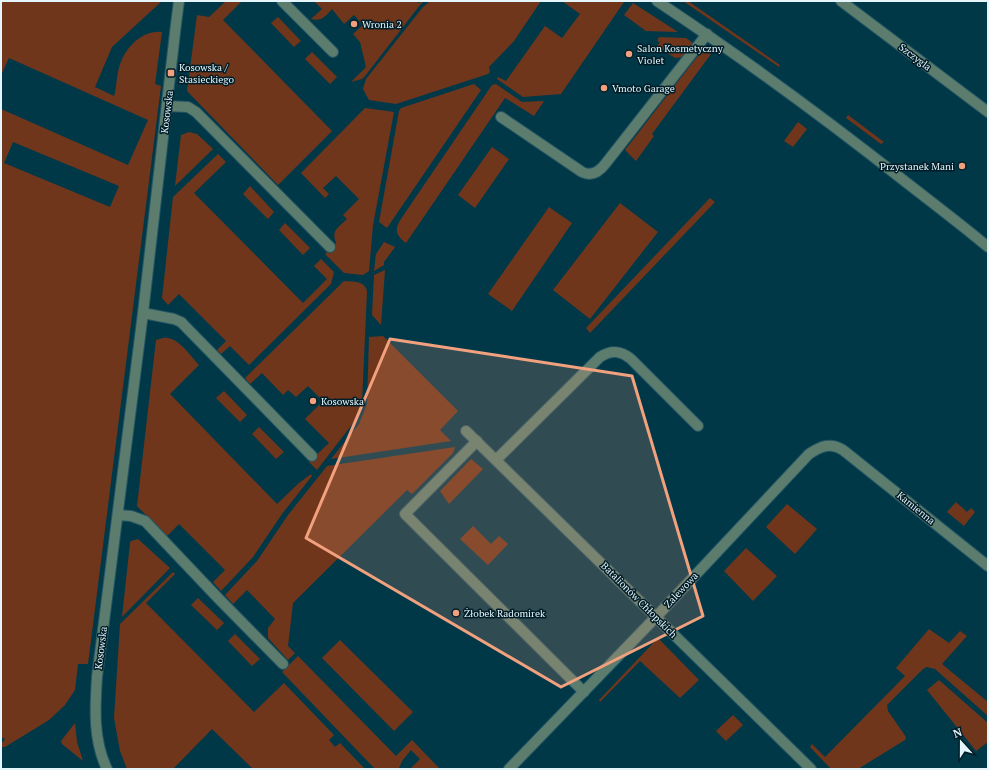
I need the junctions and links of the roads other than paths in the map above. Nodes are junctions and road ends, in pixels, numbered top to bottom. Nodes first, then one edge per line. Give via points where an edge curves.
1 (179, 1) edge
2 (282, 1) edge
3 (657, 1) edge
4 (841, 1) edge
5 (707, 34) junction
6 (333, 52) dead end
7 (167, 106) junction
8 (988, 112) edge
9 (501, 117) dead end
10 (987, 244) edge
11 (330, 247) dead end
12 (143, 314) junction
13 (698, 426) dead end
14 (466, 431) dead end
15 (477, 441) junction
16 (843, 450) joint
17 (312, 456) dead end
18 (496, 460) junction
19 (118, 515) junction
20 (988, 566) edge
21 (656, 617) junction
22 (283, 664) dead end
23 (584, 692) junction
24 (107, 769) edge
25 (509, 769) edge
26 (811, 769) edge

1 - 7 street, Kosowska
2 - 6 street
3 - 5 street
4 - 8 street, Szczygla
5 - 9 street via 606,163 596,172 582,172
5 - 10 street via 784,88
7 - 11 street via 188,107 196,112
7 - 12 street, Kosowska
12 - 17 street via 181,322
12 - 19 street, Kosowska
13 - 18 street via 631,359 620,352 606,353
14 - 15 street, Batalionów Chłopskich
15 - 18 street, Batalionów Chłopskich
15 - 23 street via 405,514
16 - 20 street, Kamienna
16 - 21 street, Zalewowa via 833,445 818,448 809,454
18 - 21 street, Batalionów Chłopskich
19 - 22 street via 145,521
19 - 24 street, Kosowska via 97,677 95,715 98,743
21 - 23 street, Zalewowa
21 - 26 street, Batalionów Chłopskich
23 - 25 street, Zalewowa

